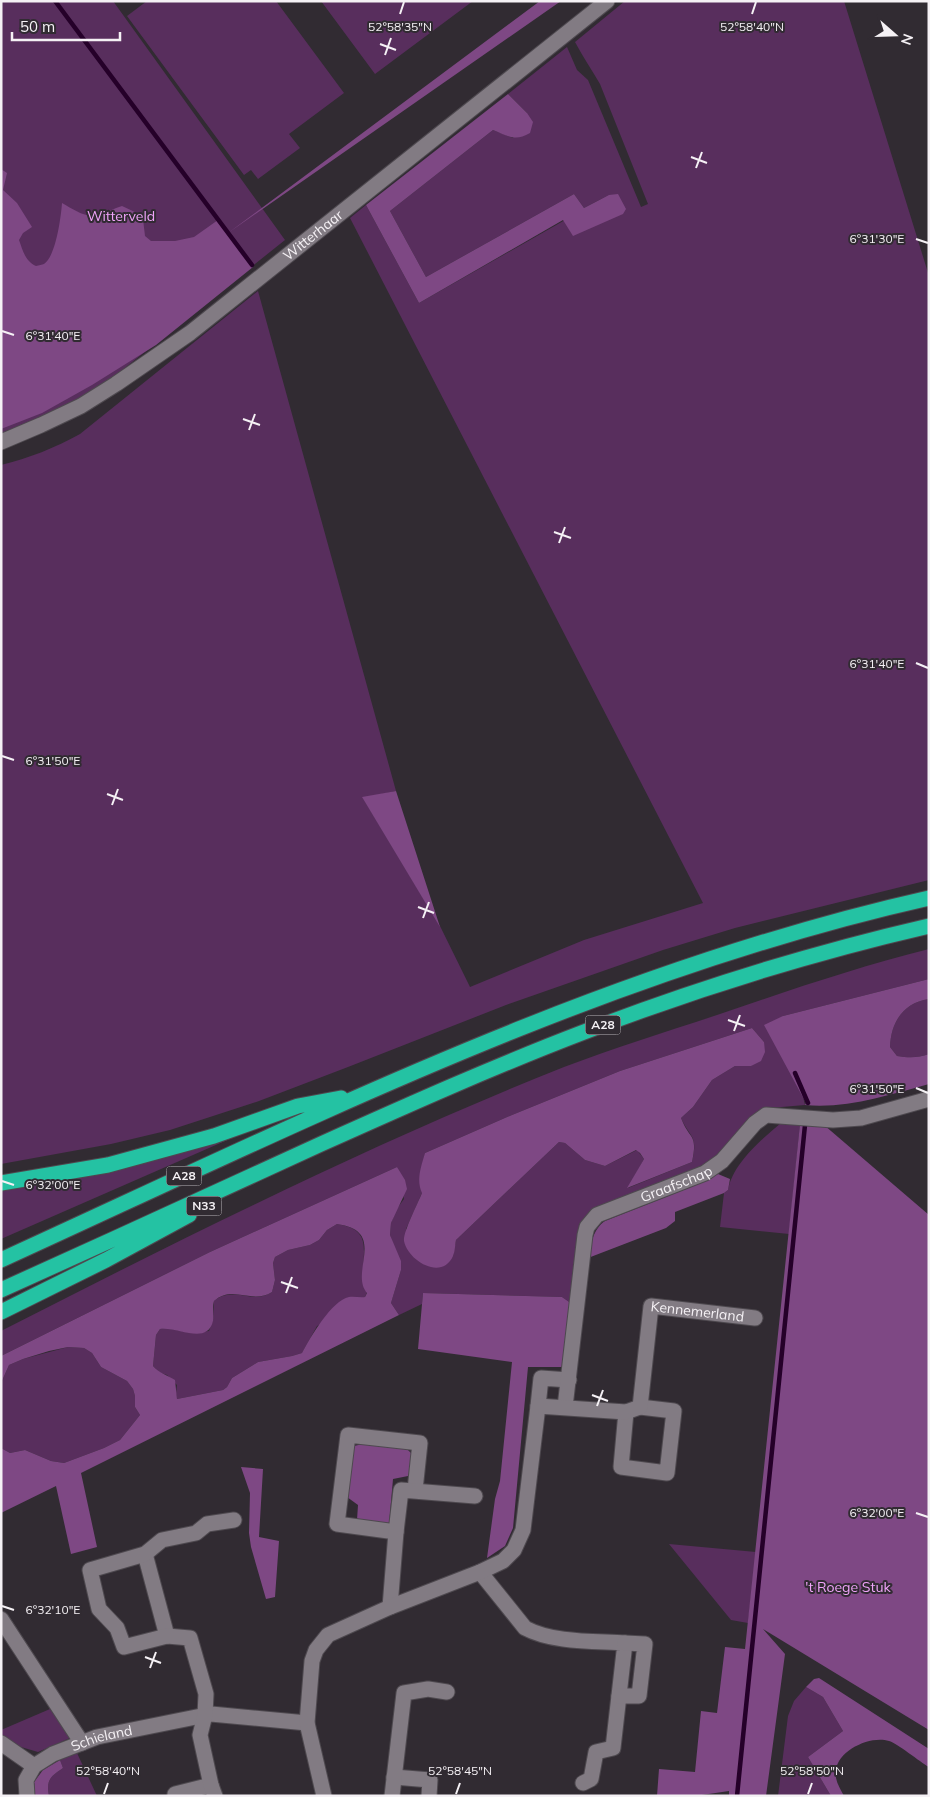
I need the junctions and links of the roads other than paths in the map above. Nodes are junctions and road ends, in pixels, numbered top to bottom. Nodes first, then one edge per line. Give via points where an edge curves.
1 (607, 1) edge
2 (1, 442) edge
3 (929, 898) edge
4 (929, 926) edge
5 (367, 1092) junction
6 (929, 1099) edge
7 (303, 1153) junction
8 (1, 1183) edge
9 (1, 1260) edge
10 (1, 1290) edge
11 (1, 1312) edge
12 (756, 1318) dead end
13 (569, 1380) junction
14 (538, 1406) junction
15 (565, 1407) junction
16 (633, 1409) junction
17 (416, 1490) junction
18 (475, 1496) dead end
19 (234, 1520) dead end
20 (396, 1532) junction
21 (145, 1554) junction
22 (480, 1572) junction
23 (390, 1607) junction
24 (1, 1619) edge
25 (168, 1636) junction
26 (447, 1692) dead end
27 (205, 1715) junction
28 (307, 1723) junction
29 (1, 1743) edge
30 (82, 1743) junction
31 (34, 1766) junction
32 (394, 1776) junction
33 (583, 1783) dead end
34 (213, 1790) edge
35 (174, 1794) dead end
36 (26, 1796) edge
37 (324, 1796) edge
38 (392, 1796) edge
39 (429, 1796) edge

1 - 2 street, Witterhaar via 190,332 81,406
3 - 5 highway, A28 via 804,930 682,967 560,1012
4 - 7 highway, A28 via 829,950 711,986 584,1031
5 - 8 highway via 298,1106 214,1136 108,1165
5 - 9 highway, A28
6 - 13 street, Graafschap via 861,1118 833,1120 766,1115 722,1161 705,1173 597,1215 585,1235
7 - 10 highway, A28
7 - 11 highway, N33 via 106,1260
12 - 16 street, Kennemerland via 651,1306
13 - 14 street via 541,1378
13 - 15 street, Graafschap
14 - 15 street, Kennemerland
14 - 22 street via 524,1530 514,1550 503,1561
15 - 16 street, Kennemerland
16 - 16 street, Kennemerland via 674,1411 667,1473 621,1467
17 - 18 street
17 - 20 street via 401,1490
17 - 20 street via 420,1443 348,1435 337,1524
19 - 21 street via 207,1524 196,1533 162,1540
20 - 23 street
21 - 25 street
21 - 25 street via 90,1570 99,1609 117,1628 124,1647
22 - 23 street
22 - 33 street via 525,1628 535,1634 645,1644 639,1696 619,1696 613,1748 596,1752 592,1778
23 - 28 street via 328,1635 316,1650 312,1661
24 - 30 street
25 - 27 street via 190,1638 206,1694
26 - 32 street via 428,1689 404,1693
27 - 28 street, Schieland
27 - 30 street, Schieland
27 - 34 street via 200,1735
28 - 37 street
29 - 31 street
30 - 31 street, Schieland via 53,1754
31 - 36 street via 26,1780
32 - 38 street
32 - 39 street via 430,1780
34 - 35 street

